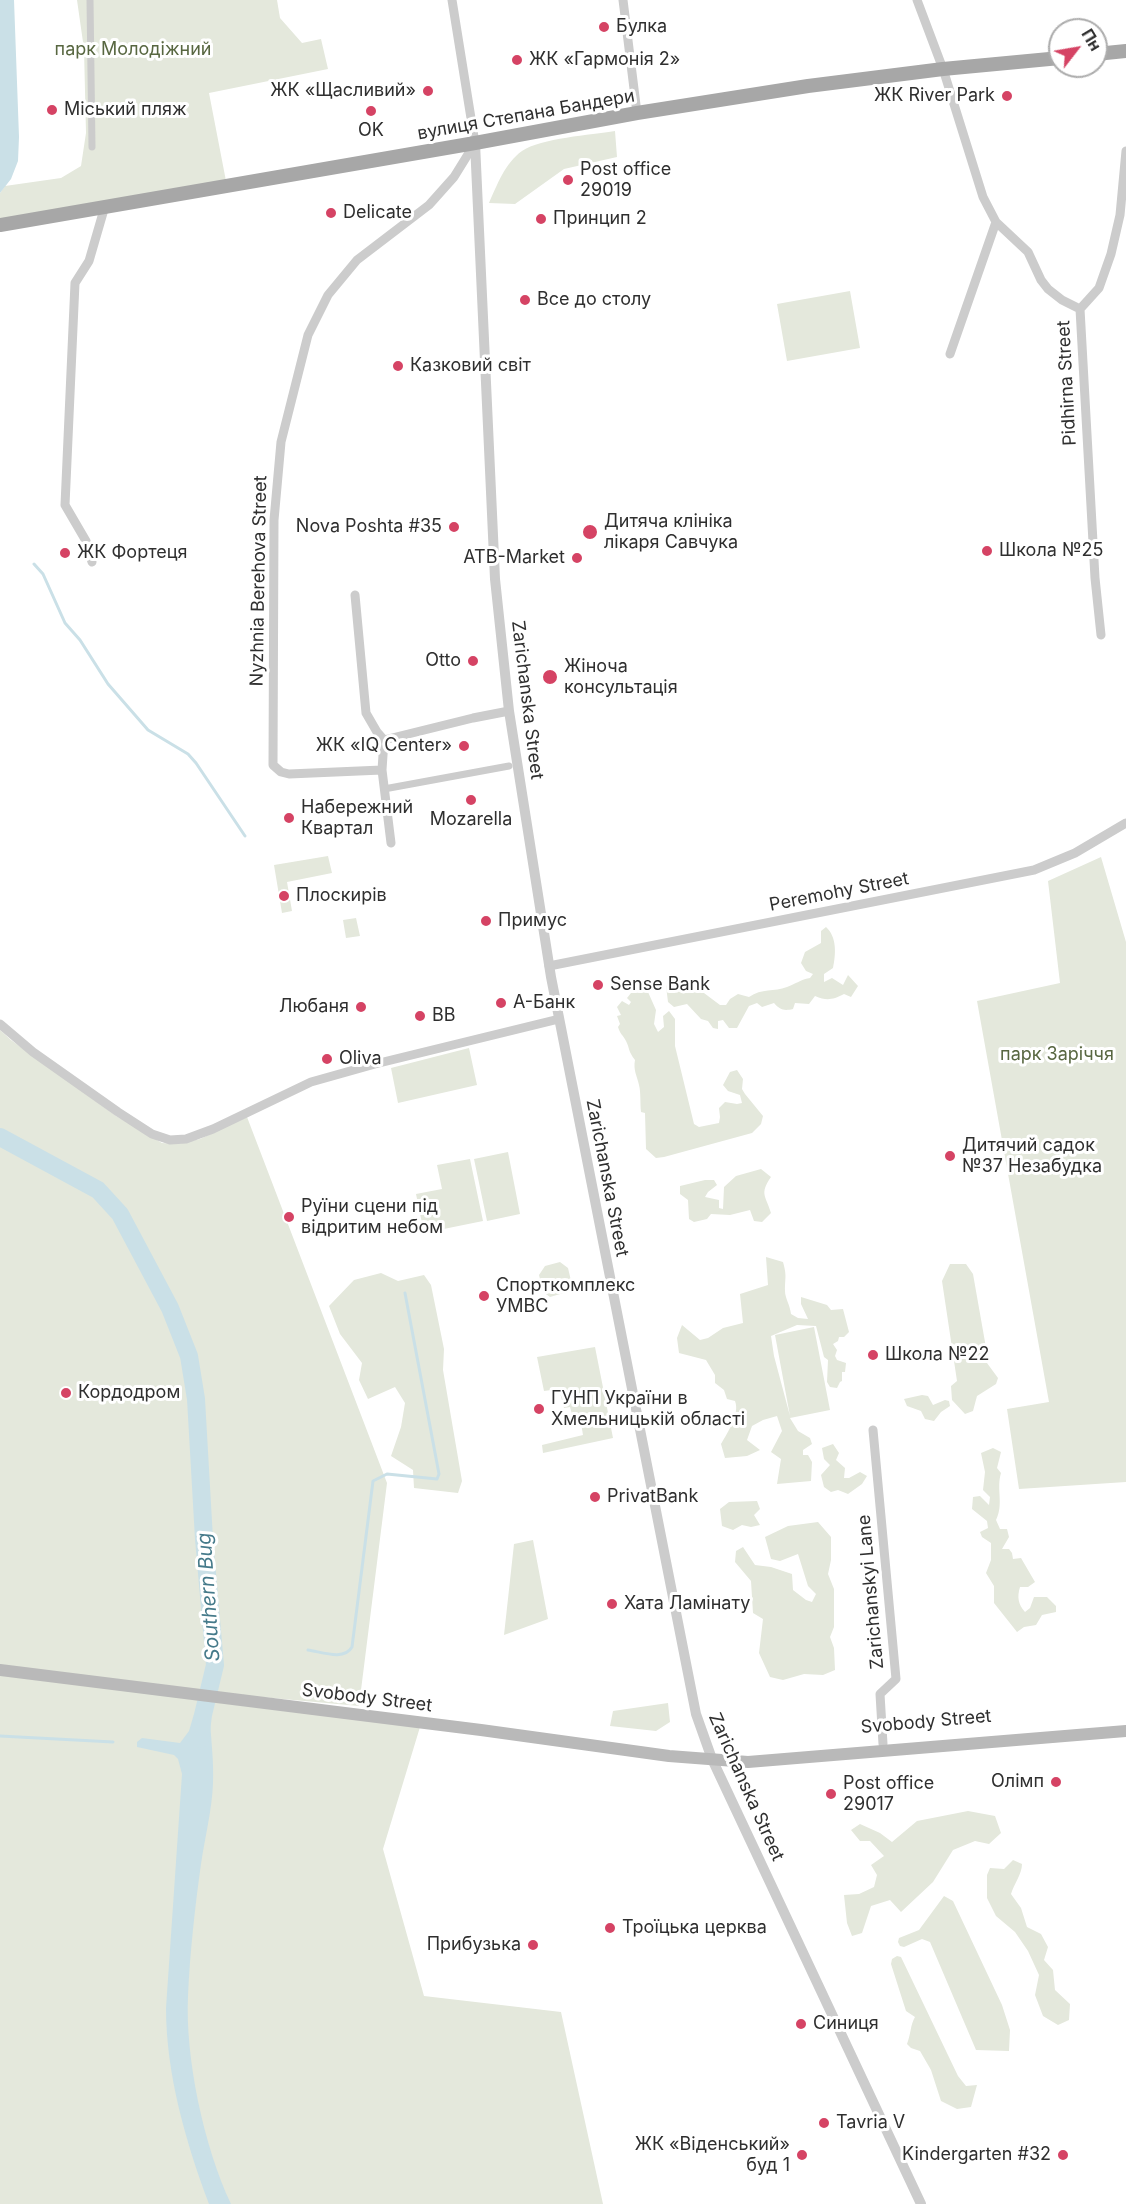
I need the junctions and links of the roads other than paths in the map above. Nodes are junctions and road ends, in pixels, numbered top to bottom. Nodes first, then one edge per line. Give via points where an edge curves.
1 (90, 0) edge
2 (452, 0) edge
3 (623, 0) edge
4 (917, 0) edge
5 (1126, 51) edge
6 (1108, 53) edge
7 (1048, 59) edge
8 (943, 69) junction
9 (637, 113) junction
10 (475, 143) junction
11 (92, 147) dead end
12 (1126, 151) edge
13 (105, 206) junction
14 (996, 222) junction
15 (0, 225) edge
16 (1080, 309) junction
17 (950, 354) dead end
18 (92, 562) dead end
19 (355, 595) dead end
20 (1101, 635) dead end
21 (509, 711) junction
22 (384, 740) junction
23 (509, 766) dead end
24 (382, 770) junction
25 (384, 789) junction
26 (1126, 823) edge
27 (391, 843) dead end
28 (549, 966) junction
29 (559, 1019) junction
30 (0, 1024) edge
31 (873, 1430) dead end
32 (0, 1671) edge
33 (1126, 1724) edge
34 (1126, 1731) edge
35 (1014, 1737) junction
36 (888, 1746) junction
37 (712, 1759) junction
38 (921, 2204) edge

1 - 11 street
2 - 10 street
3 - 9 street
4 - 8 street, Pidhirna Street
5 - 6 main road
7 - 8 main road, вулиця Степана Бандери
8 - 9 main road, вулиця Степана Бандери
8 - 14 street, Pidhirna Street via 983,197
9 - 10 main road, вулиця Степана Бандери
10 - 13 main road, вулиця Степана Бандери
10 - 21 street, Zarichanska Street via 495,579
10 - 24 street, Nyzhnia Berehova Street via 454,177 429,205 357,260 328,294 308,335 281,442 274,520 273,765 281,772 300,775
12 - 16 street via 1120,215 1111,254 1099,288
13 - 15 main road, вулиця Степана Бандери
13 - 18 street via 89,261 75,283 65,505 86,541
14 - 16 street, Pidhirna Street via 1028,252 1048,290
14 - 17 street
16 - 20 street, Pidhirna Street
19 - 22 street via 366,713
21 - 22 street
21 - 28 street, Zarichanska Street
22 - 24 street
23 - 25 street
24 - 25 street
25 - 27 street
26 - 28 street, Peremohy Street via 1075,853 1034,870
28 - 29 street, Zarichanska Street
29 - 30 street via 311,1082 213,1129 170,1140 152,1134 118,1112
29 - 37 street, Zarichanska Street via 696,1714
31 - 36 street, Zarichanskyi Lane via 896,1679 880,1694
32 - 37 main road, Svobody Street
33 - 35 main road, Svobody Street
34 - 35 main road, Svobody Street
35 - 36 main road, Svobody Street
36 - 37 main road, Svobody Street
37 - 38 street, Zarichanska Street

